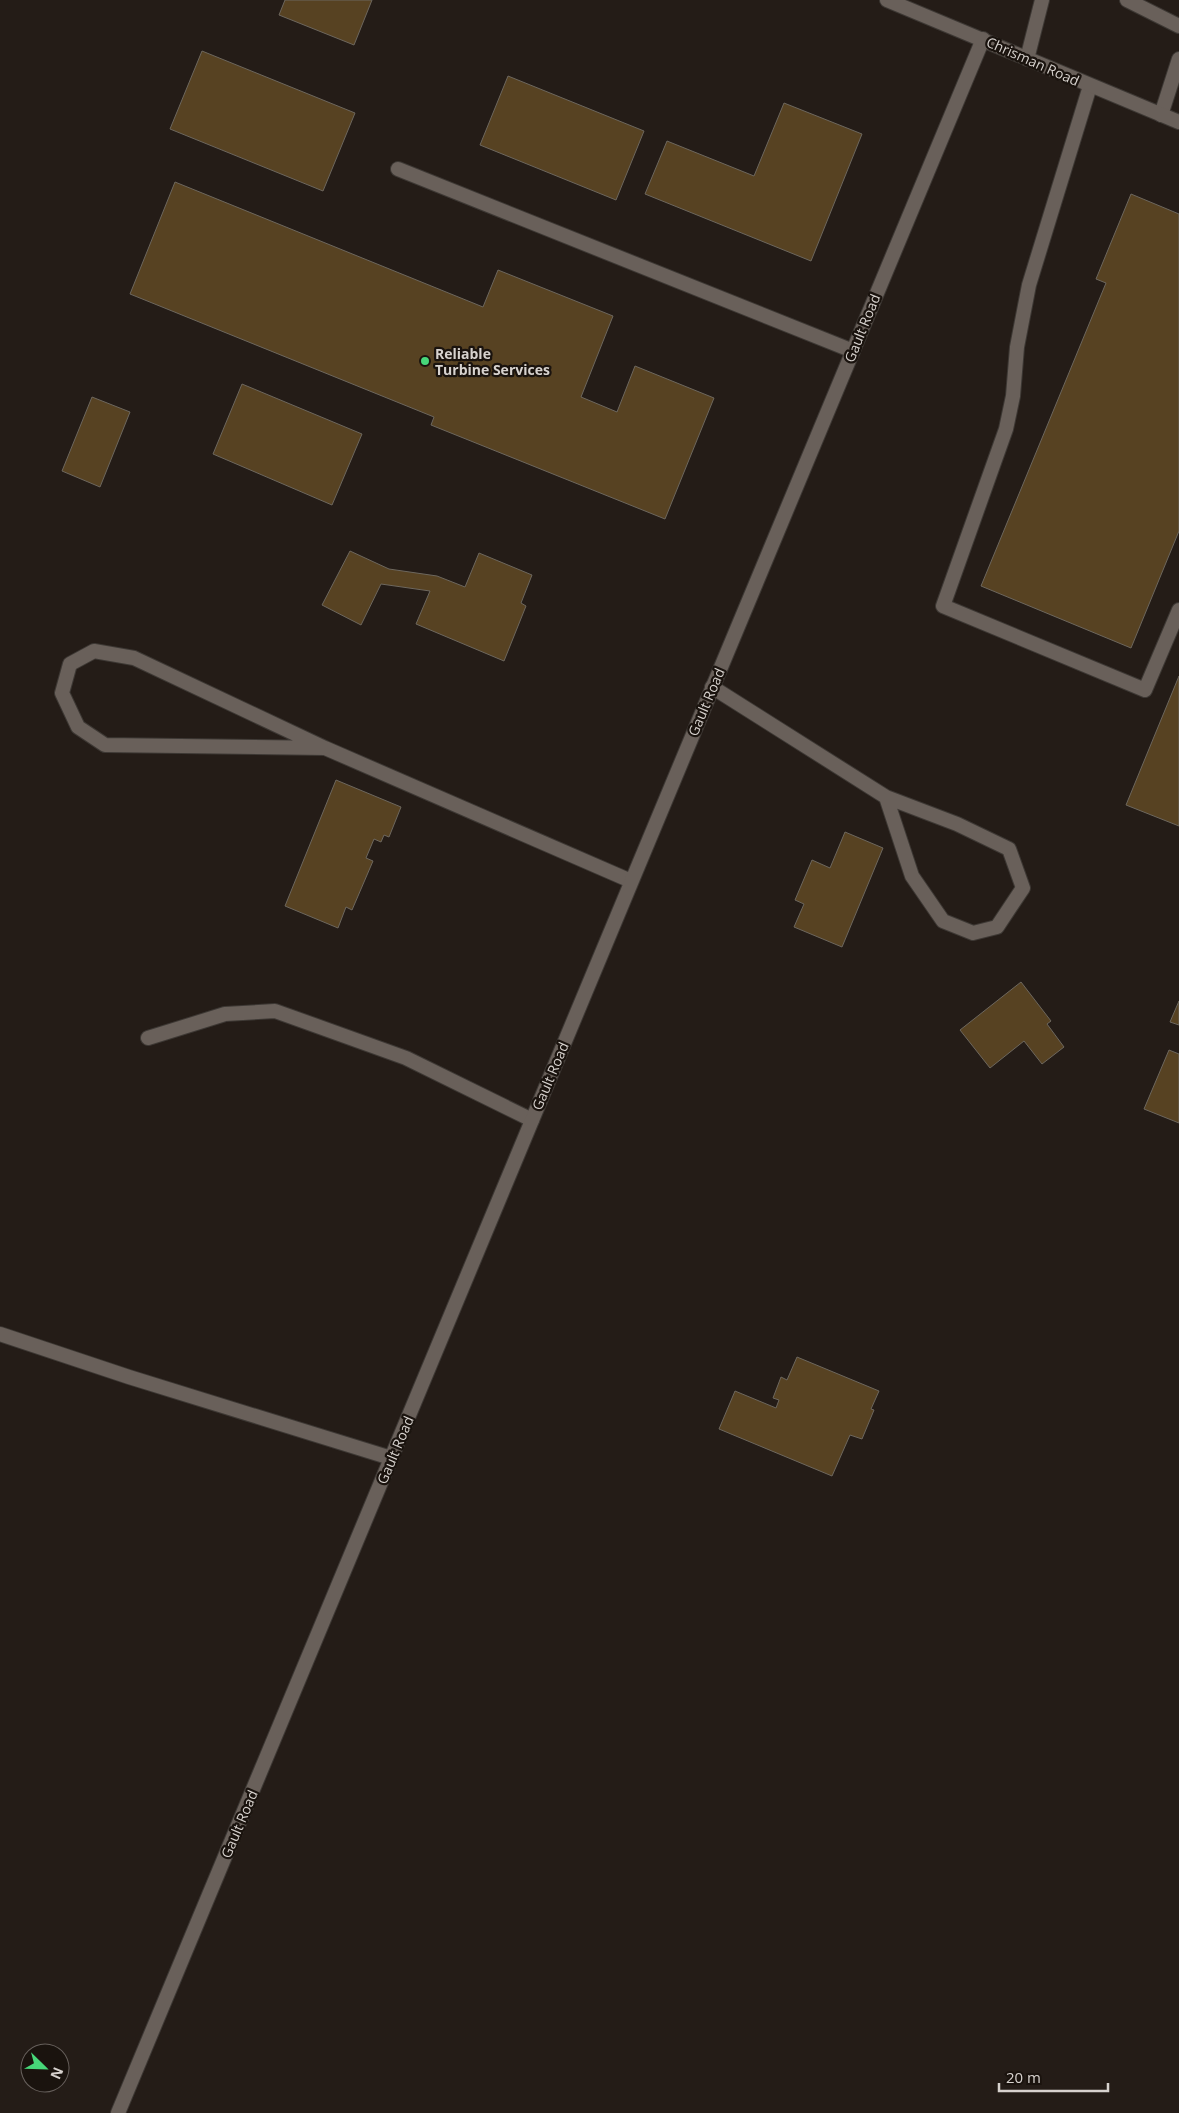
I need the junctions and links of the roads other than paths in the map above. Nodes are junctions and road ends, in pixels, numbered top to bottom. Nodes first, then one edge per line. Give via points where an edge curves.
1 (886, 0) edge
2 (1042, 0) edge
3 (1127, 0) edge
4 (1179, 26) edge
5 (983, 39) junction
6 (1027, 59) junction
7 (1179, 59) edge
8 (1090, 86) junction
9 (1161, 115) junction
10 (1179, 122) edge
11 (398, 170) dead end
12 (853, 351) junction
13 (1179, 610) edge
14 (712, 687) junction
15 (325, 748) junction
16 (886, 796) junction
17 (631, 881) junction
18 (148, 1038) dead end
19 (532, 1120) junction
20 (0, 1334) edge
21 (391, 1458) junction
22 (118, 2113) edge

1 - 5 street, Chrisman Road
2 - 6 street
3 - 4 street
5 - 6 street, Chrisman Road
5 - 12 street, Gault Road
6 - 8 street, Chrisman Road
7 - 9 street
8 - 9 street, Chrisman Road
8 - 13 street via 1029,285 1006,429 943,606 1146,690
9 - 10 street, Chrisman Road
11 - 12 street
12 - 14 street, Gault Road
14 - 16 street
14 - 17 street, Gault Road
15 - 15 street via 105,745 78,727 62,693 70,664 94,651 134,658
15 - 17 street
16 - 16 street via 1009,849 1023,888 997,927 973,933 943,921 912,876
17 - 19 street, Gault Road
18 - 19 street via 225,1014 275,1011 406,1058
19 - 21 street, Gault Road
20 - 21 street
21 - 22 street, Gault Road

